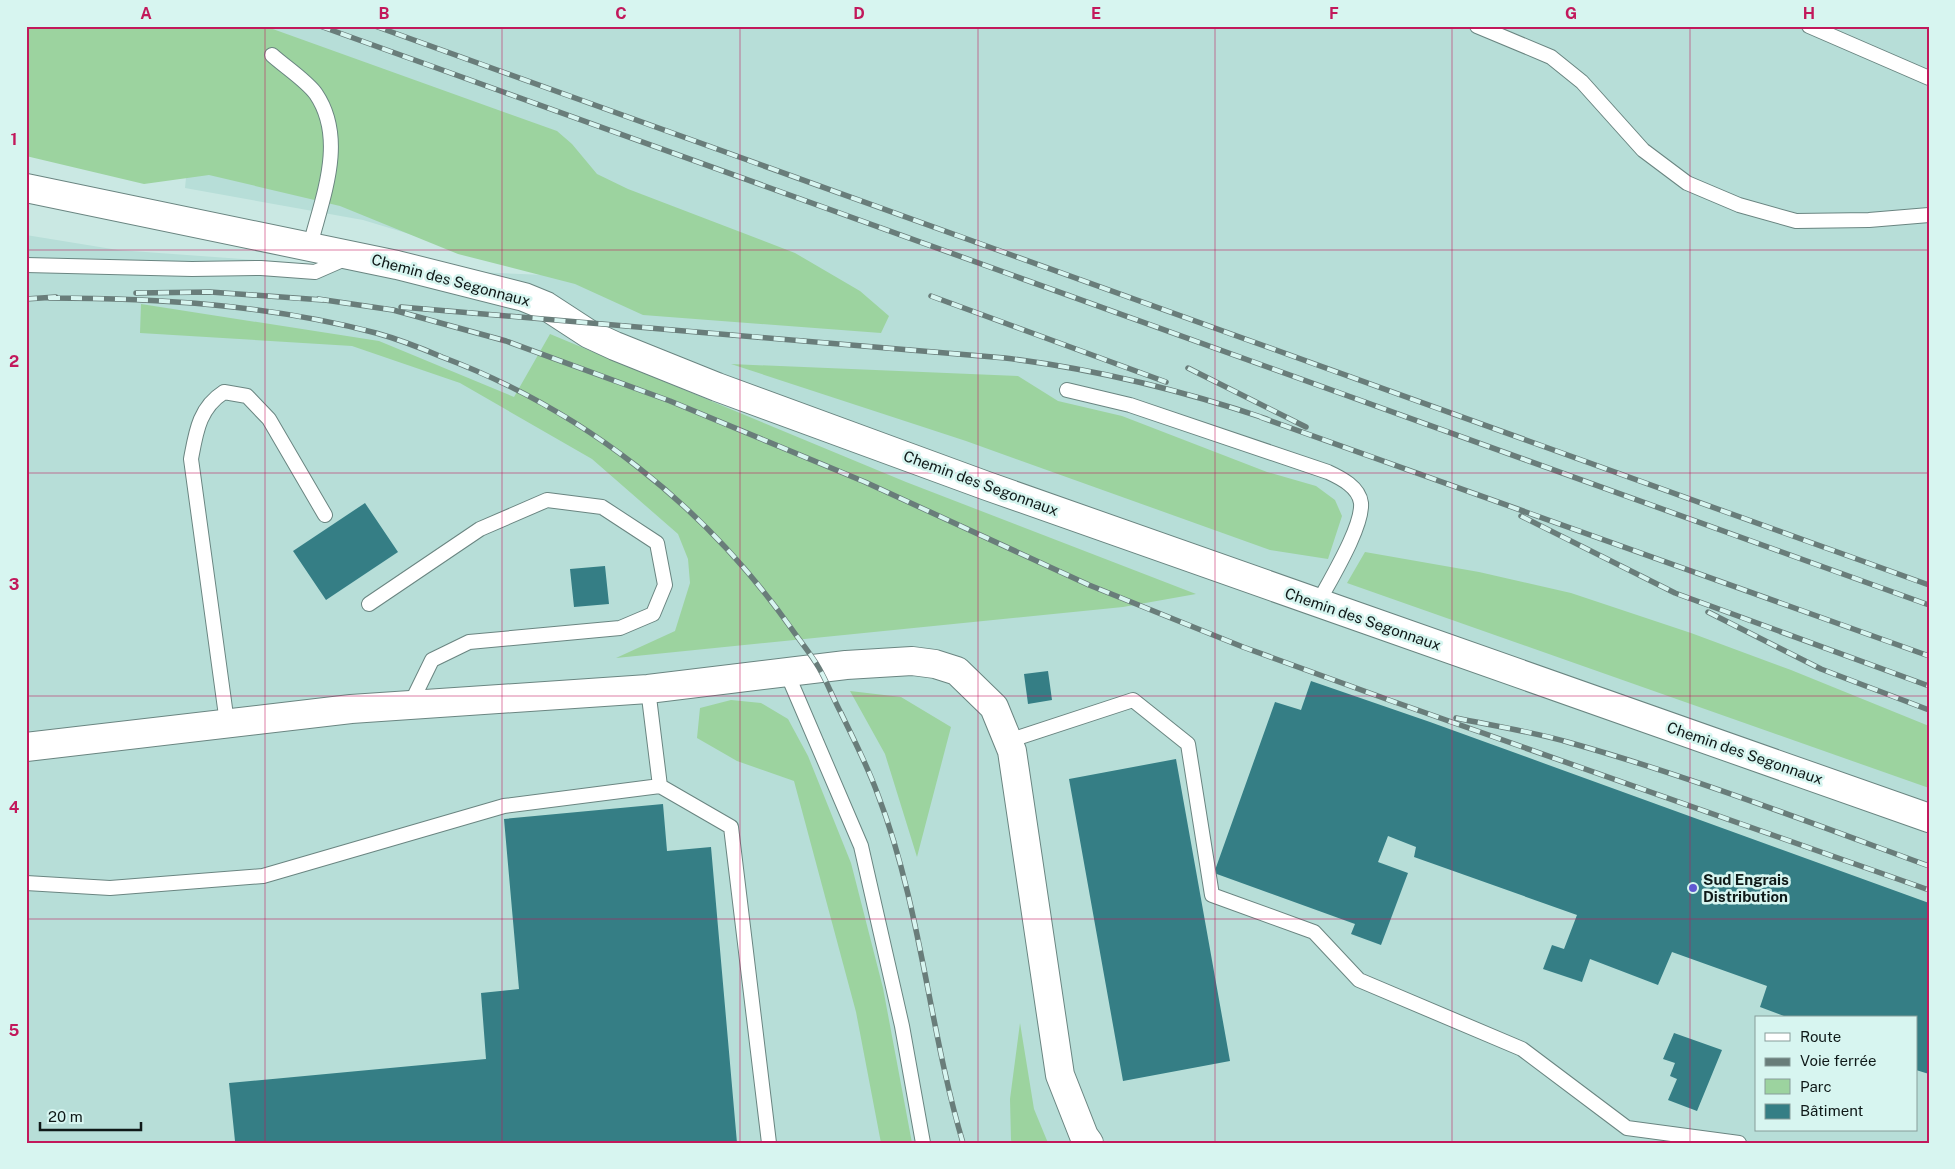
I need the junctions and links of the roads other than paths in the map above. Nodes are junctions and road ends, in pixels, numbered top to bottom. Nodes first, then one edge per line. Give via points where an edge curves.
1 (1477, 26) edge
2 (1809, 26) edge
3 (272, 55) dead end
4 (1929, 78) edge
5 (26, 188) edge
6 (1929, 215) edge
7 (310, 246) junction
8 (354, 256) junction
9 (26, 265) edge
10 (1068, 390) dead end
11 (325, 515) dead end
12 (1318, 603) junction
13 (368, 604) dead end
14 (786, 671) junction
15 (648, 689) junction
16 (411, 704) junction
17 (228, 723) junction
18 (1008, 740) junction
19 (26, 747) edge
20 (660, 786) junction
21 (1929, 818) edge
22 (26, 883) edge
23 (769, 1143) edge
24 (923, 1143) edge
25 (1089, 1143) edge
26 (1739, 1143) edge

1 - 6 lane via 1551,57 1582,82 1643,150 1687,183 1739,205 1796,221
2 - 4 lane
3 - 7 lane via 315,93 329,123 332,152
5 - 7 street, Chemin des Segonnaux
7 - 8 street, Chemin des Segonnaux
8 - 9 lane via 315,272 261,268
8 - 12 street, Chemin des Segonnaux via 524,297 546,306 589,334 717,387
10 - 12 lane via 1130,405 1328,472 1348,482 1361,502 1359,523
11 - 17 lane via 269,419 247,396 224,392 211,401 196,429 191,459
12 - 21 street, Chemin des Segonnaux
13 - 16 lane via 480,529 547,500 602,507 657,543 665,584 653,614 620,628 468,642 432,660
14 - 15 street
14 - 18 street via 912,661 935,664 957,671 994,707
14 - 24 lane via 862,846 902,1026
15 - 16 street
15 - 20 lane
16 - 17 street
17 - 19 street
18 - 25 street via 1060,1075
18 - 26 lane via 1133,700 1188,744 1212,895 1314,932 1360,980 1522,1049 1627,1128
20 - 22 lane via 504,806 262,876 110,888
20 - 23 lane via 731,827

